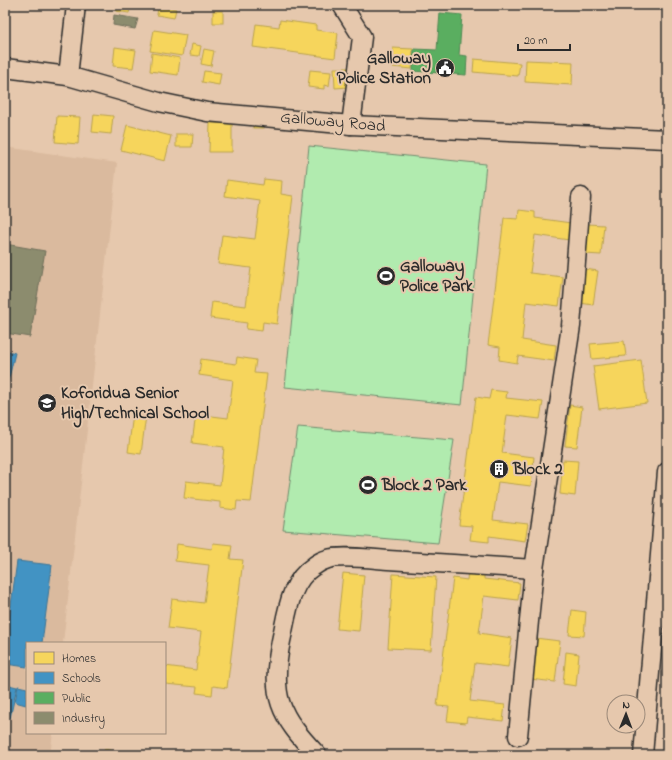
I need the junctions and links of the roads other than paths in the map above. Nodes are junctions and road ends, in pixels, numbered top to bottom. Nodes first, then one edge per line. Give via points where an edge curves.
1 (76, 5) edge
2 (342, 5) edge
3 (5, 68) edge
4 (68, 76) junction
5 (351, 125) junction
6 (667, 139) edge
7 (581, 197) dead end
8 (667, 472) edge
9 (534, 569) junction
10 (663, 577) edge
11 (518, 736) dead end
12 (317, 755) edge
13 (643, 755) edge

1 - 4 street
2 - 5 street via 362,37
3 - 4 street, Galloway Road
4 - 5 street, Galloway Road via 159,102 207,112
5 - 6 street, Galloway Road
7 - 9 street via 571,326
8 - 10 street
9 - 11 street
9 - 12 street via 359,558 328,558 313,566 301,578 291,596 277,663 276,685 280,703 295,732
10 - 13 street

